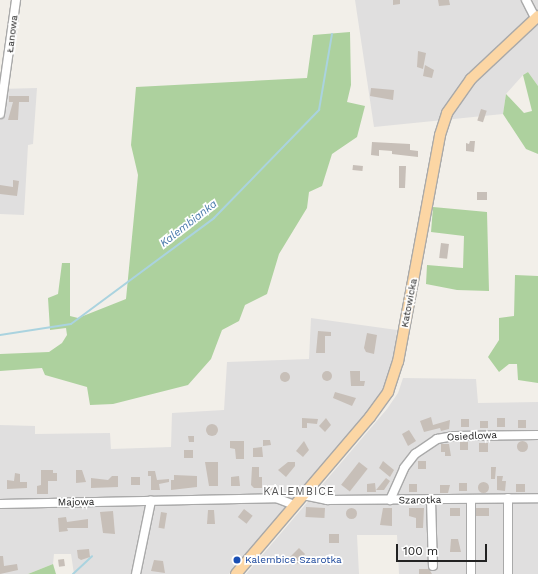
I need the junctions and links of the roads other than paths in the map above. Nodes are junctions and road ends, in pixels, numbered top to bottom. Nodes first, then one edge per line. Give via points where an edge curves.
1 (16, 0) edge
2 (526, 0) edge
3 (537, 17) edge
4 (0, 114) edge
5 (538, 434) edge
6 (303, 495) junction
7 (508, 498) junction
8 (538, 498) edge
9 (470, 499) junction
10 (390, 500) junction
11 (431, 500) junction
12 (152, 501) junction
13 (0, 504) edge
14 (294, 505) junction
15 (433, 566) dead end
16 (136, 574) edge
17 (236, 574) edge
18 (472, 574) edge
19 (508, 574) edge

1 - 4 street, Łanowa
2 - 3 street
3 - 6 main road, Katowicka via 471,79 447,113 440,135 392,382 370,417
5 - 10 street, Osiedlowa via 454,436 438,439 415,454 404,468
6 - 10 street, Szarotka via 327,500
6 - 14 main road, Katowicka
7 - 8 street, Szarotka
7 - 9 street, Szarotka
7 - 19 street
9 - 11 street, Szarotka
9 - 18 street
10 - 11 street, Szarotka
11 - 15 street
12 - 13 street, Majowa
12 - 14 street, Majowa via 280,498
12 - 16 street
14 - 17 main road, Katowicka

